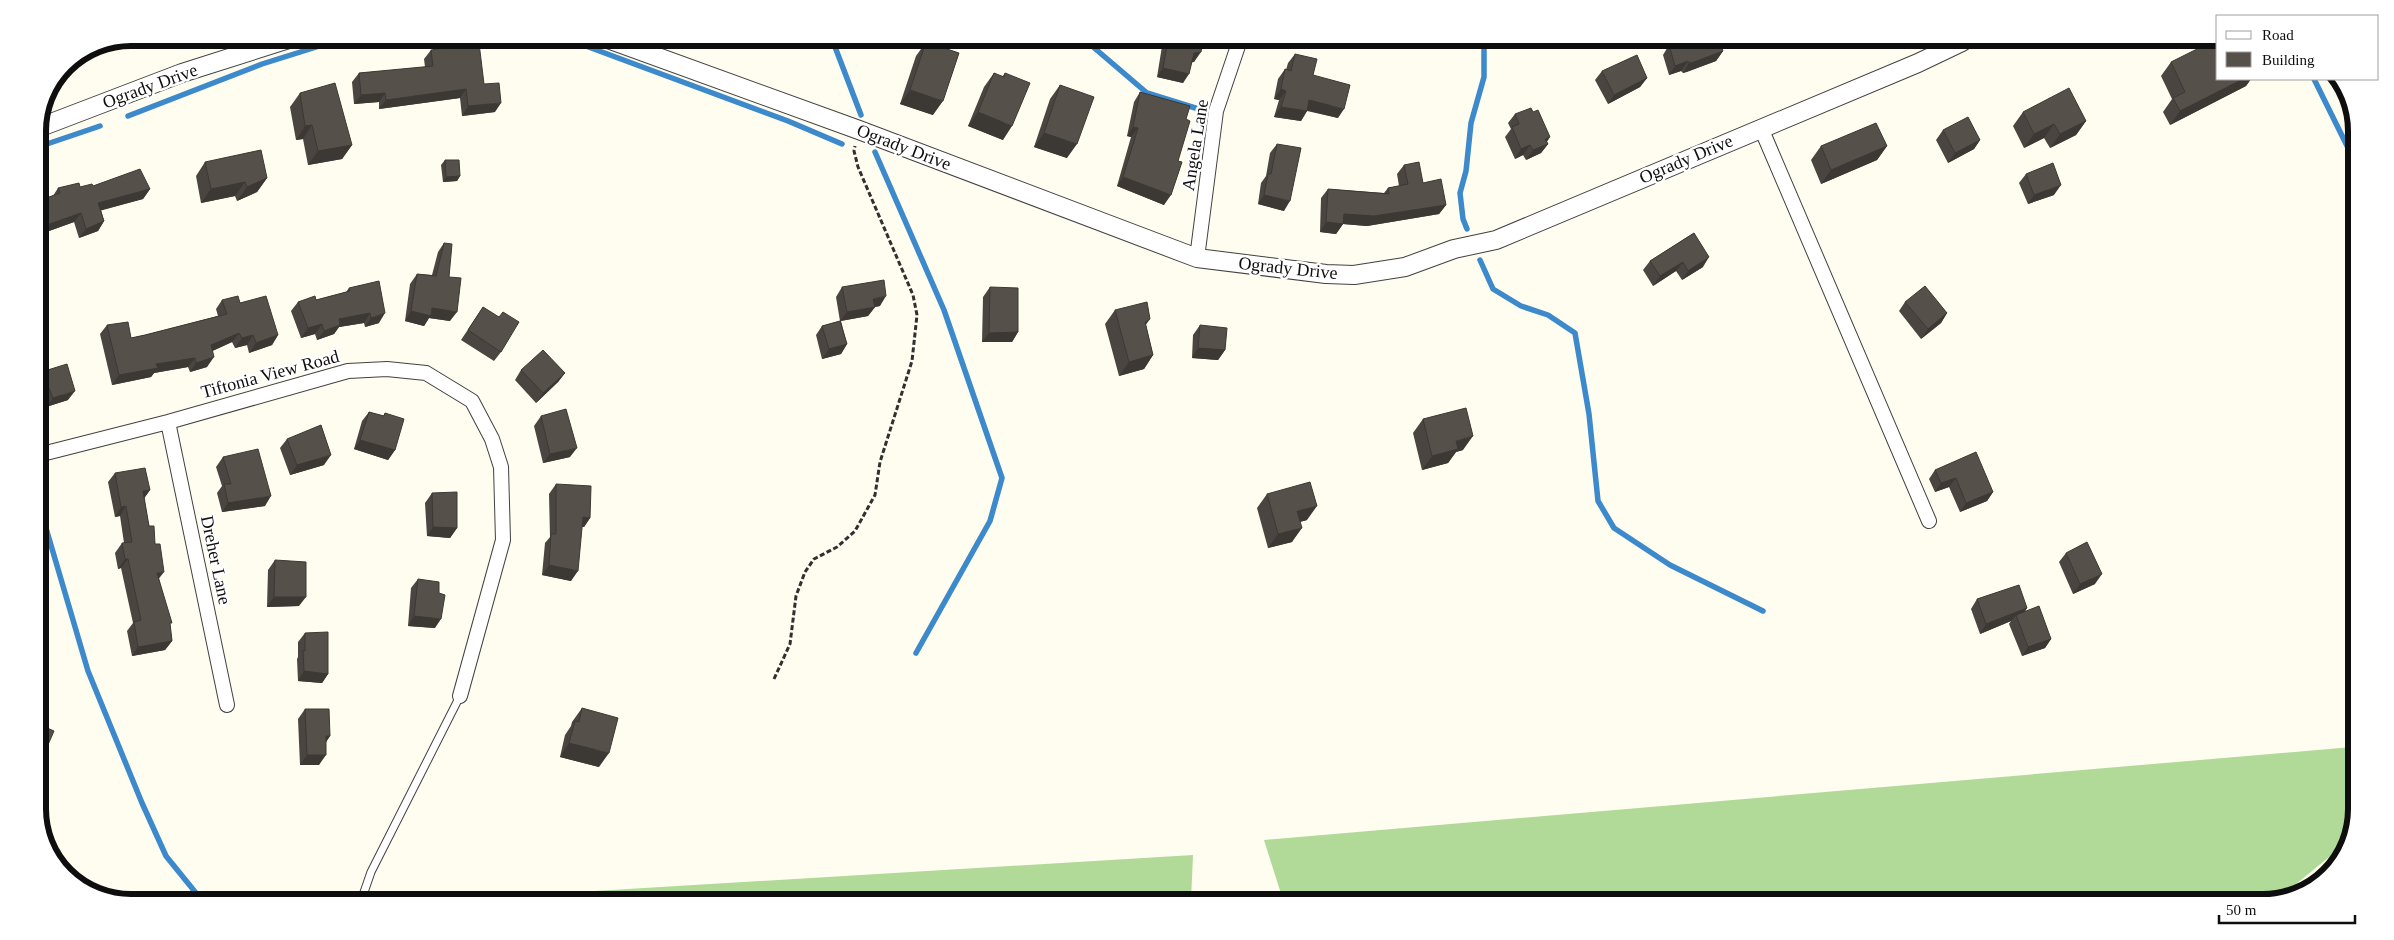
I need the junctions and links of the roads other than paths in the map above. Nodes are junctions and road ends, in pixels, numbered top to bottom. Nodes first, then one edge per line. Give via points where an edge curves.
1 (267, 46) edge
2 (627, 46) edge
3 (1238, 46) edge
4 (1954, 46) edge
5 (47, 125) edge
6 (1761, 128) junction
7 (1197, 258) junction
8 (168, 422) junction
9 (46, 453) edge
10 (1929, 521) dead end
11 (460, 696) joint
12 (227, 705) dead end
13 (363, 894) edge

1 - 5 street, Ogrady Drive via 182,73
2 - 7 street, Ogrady Drive
3 - 7 street, Angela Lane via 1216,111
4 - 6 street, Ogrady Drive
6 - 7 street, Ogrady Drive via 1496,240 1454,248 1405,268 1354,275 1326,274
6 - 10 street
8 - 9 street, Tiftonia View Road
8 - 11 street, Tiftonia View Road via 348,371 388,369 426,373 472,401 492,439 501,467 503,540
8 - 12 street, Dreher Lane
11 - 13 lane via 371,872

